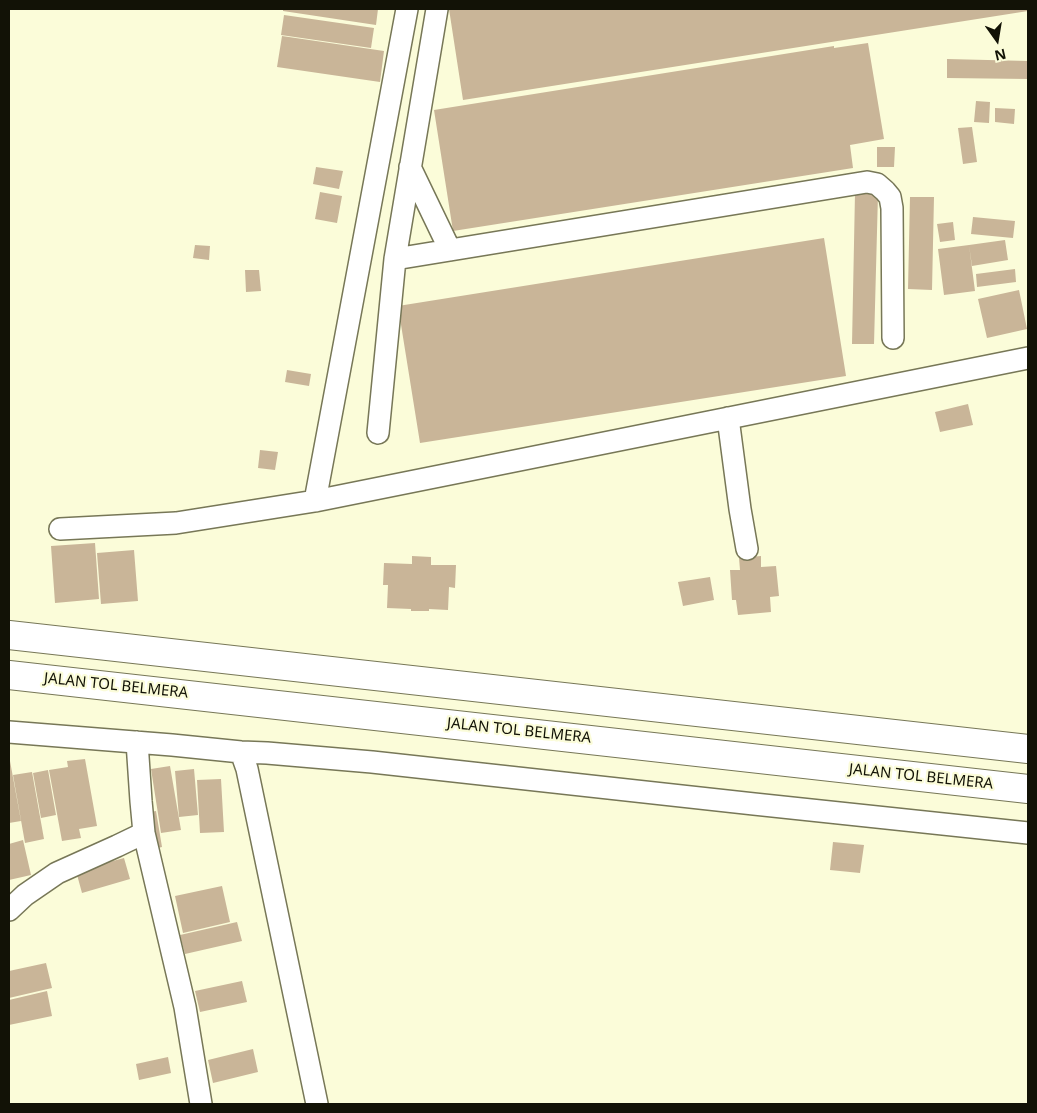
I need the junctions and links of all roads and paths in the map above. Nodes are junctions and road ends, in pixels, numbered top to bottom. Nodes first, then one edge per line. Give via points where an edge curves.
1 (407, 9) edge
2 (437, 9) edge
3 (410, 167) junction
4 (450, 250) junction
5 (395, 259) junction
6 (893, 338) dead end
7 (1028, 358) edge
8 (728, 418) junction
9 (378, 433) dead end
10 (315, 501) junction
11 (60, 529) dead end
12 (747, 549) dead end
13 (9, 635) edge
14 (9, 675) edge
15 (9, 732) edge
16 (137, 742) junction
17 (1028, 749) edge
18 (241, 752) junction
19 (1028, 789) edge
20 (144, 833) junction
21 (1028, 833) edge
22 (9, 910) edge
23 (201, 1104) edge
24 (317, 1104) edge

1 - 10 street
2 - 3 street
3 - 4 street
3 - 5 street
4 - 5 street
4 - 6 street via 867,182 877,184 885,191 892,208
5 - 9 street
7 - 8 street
8 - 10 street
8 - 12 street
10 - 11 street via 176,523
13 - 17 highway
14 - 19 highway, JALAN TOL BELMERA
15 - 16 street
16 - 18 street
16 - 20 street
18 - 21 street via 372,762
18 - 24 street
20 - 22 street via 57,873
20 - 23 street via 185,1007

